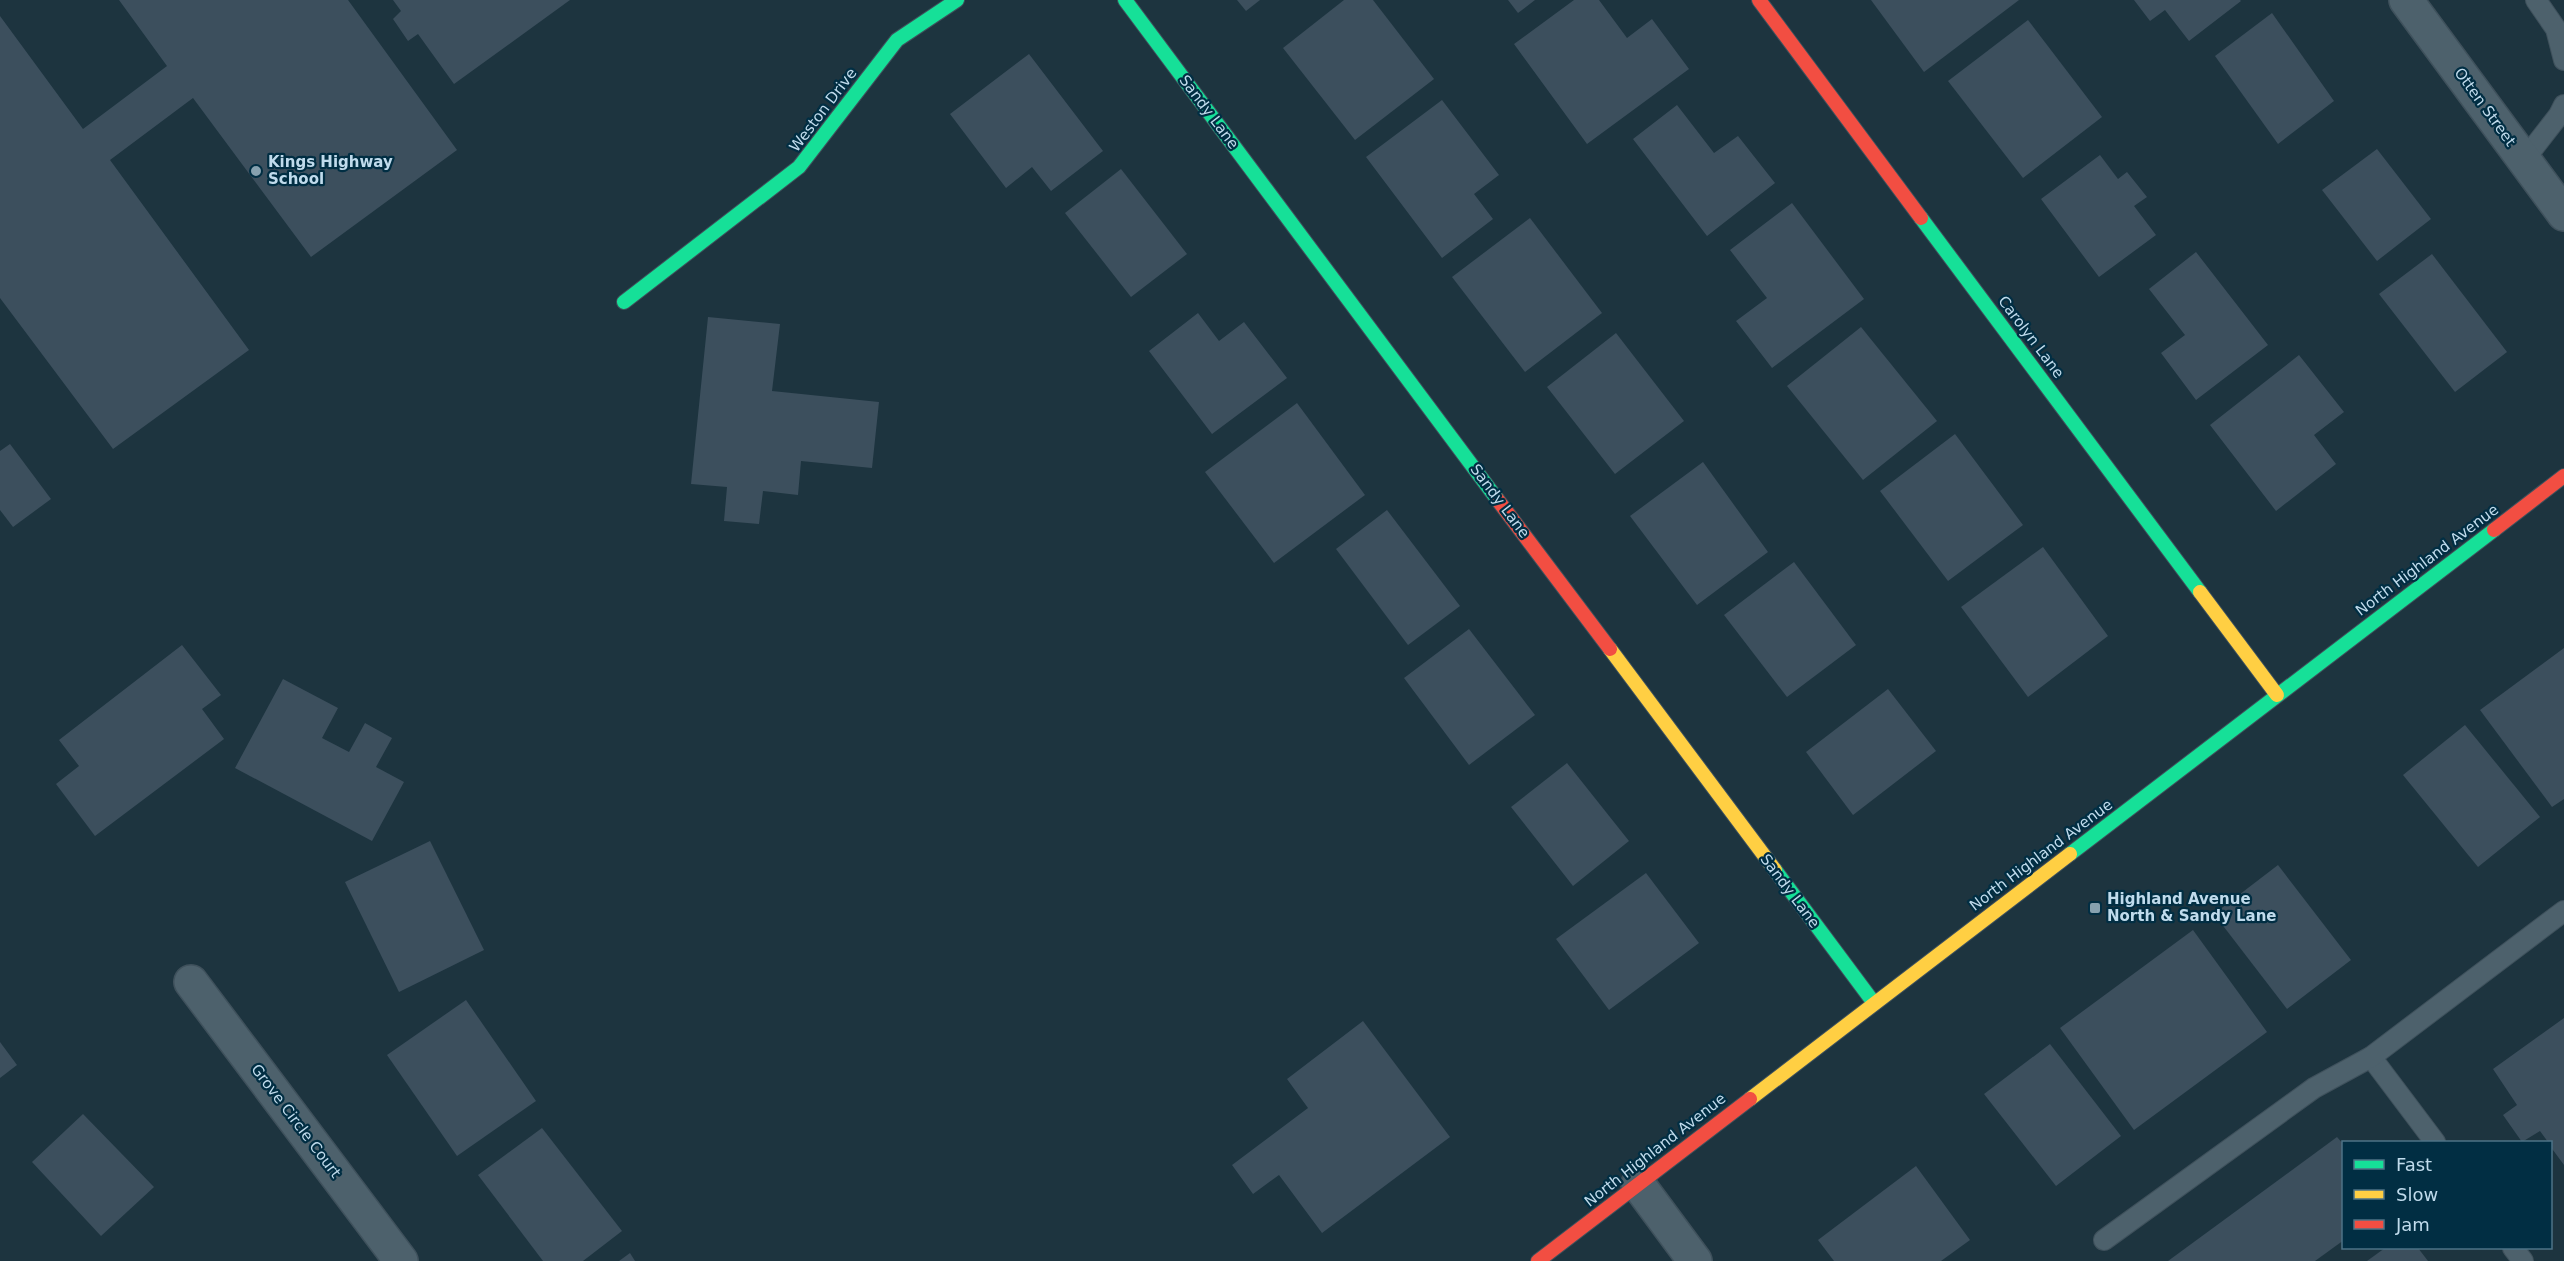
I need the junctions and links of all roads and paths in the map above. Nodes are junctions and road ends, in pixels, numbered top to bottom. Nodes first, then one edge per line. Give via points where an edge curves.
1 (957, 0) edge
2 (1125, 0) edge
3 (1759, 0) edge
4 (2406, 0) edge
5 (2536, 0) edge
6 (2564, 60) edge
7 (2564, 105) edge
8 (2524, 160) junction
9 (2564, 214) edge
10 (624, 302) dead end
11 (2564, 476) edge
12 (2277, 694) junction
13 (2564, 911) edge
14 (191, 982) dead end
15 (1874, 1003) junction
16 (2371, 1057) junction
17 (2434, 1141) edge
18 (1638, 1184) junction
19 (2104, 1240) dead end
20 (2514, 1249) edge
21 (400, 1261) edge
22 (1538, 1261) edge
23 (1695, 1261) edge
24 (2523, 1261) edge

1 - 10 street, Weston Drive via 897,40 799,167
2 - 15 street, Sandy Lane
3 - 12 street, Carolyn Lane
4 - 8 street, Otten Street
5 - 6 lane via 2556,29
7 - 8 lane
8 - 9 street, Otten Street
11 - 12 street, North Highland Avenue
12 - 15 street, North Highland Avenue
13 - 16 lane
14 - 21 street, Grove Circle Court
15 - 18 street, North Highland Avenue
16 - 17 lane
16 - 19 lane via 2314,1088
18 - 22 street, North Highland Avenue
18 - 23 street
20 - 24 lane

